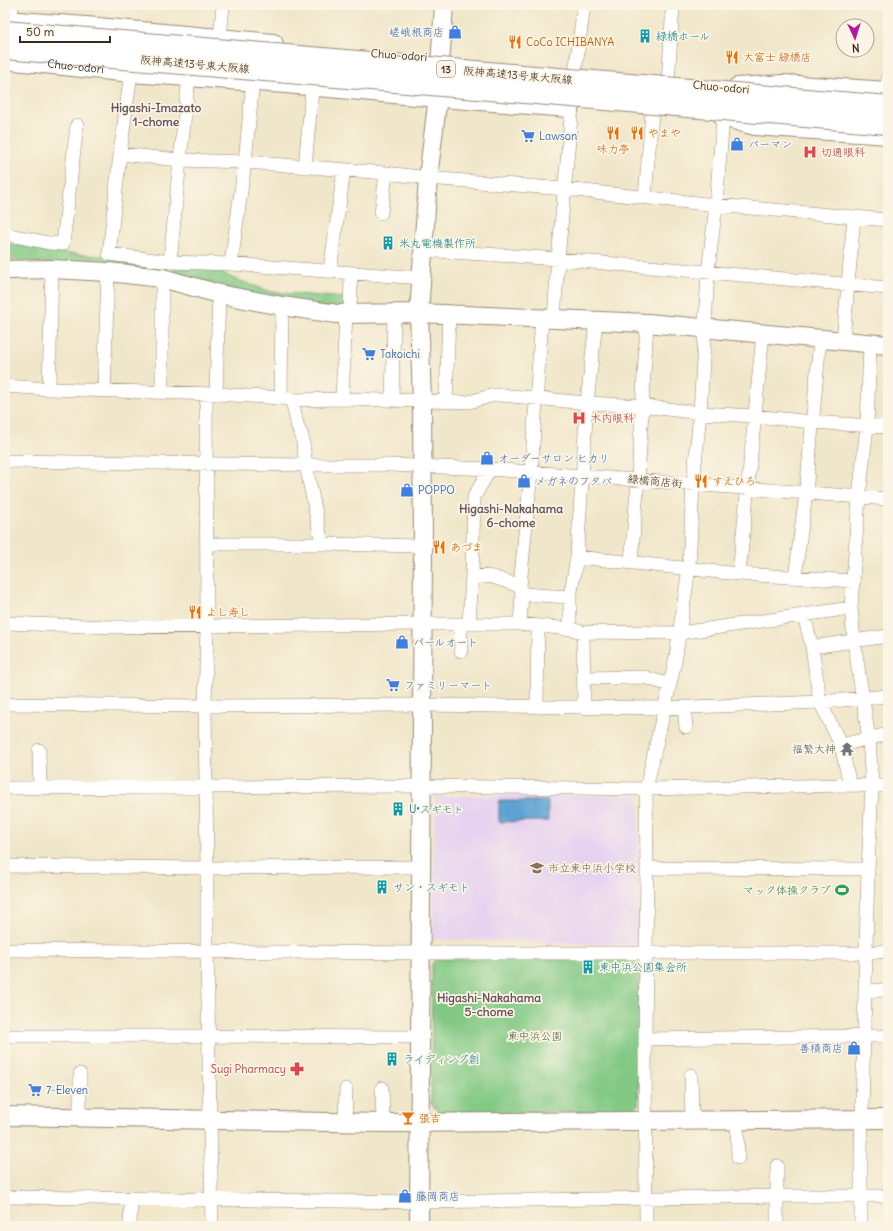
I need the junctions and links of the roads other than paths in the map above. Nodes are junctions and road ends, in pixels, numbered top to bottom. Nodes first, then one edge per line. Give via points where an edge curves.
1 (223, 5) edge
2 (444, 5) edge
3 (584, 5) edge
4 (673, 5) edge
5 (8, 20) edge
6 (220, 39) junction
7 (316, 49) junction
8 (6, 56) edge
9 (440, 58) junction
10 (131, 72) junction
11 (575, 73) junction
12 (189, 76) junction
13 (252, 80) junction
14 (668, 82) junction
15 (313, 85) junction
16 (726, 87) junction
17 (888, 93) edge
18 (438, 96) junction
19 (572, 107) junction
20 (652, 113) junction
21 (723, 117) junction
22 (888, 123) edge
23 (77, 125) dead end
24 (888, 130) edge
25 (888, 135) edge
26 (120, 154) junction
27 (180, 160) junction
28 (245, 162) junction
29 (305, 167) junction
30 (344, 170) junction
31 (386, 173) junction
32 (428, 178) junction
33 (565, 189) junction
34 (645, 197) junction
35 (716, 205) junction
36 (381, 213) dead end
37 (854, 217) junction
38 (888, 220) edge
39 (5, 234) edge
40 (423, 250) junction
41 (558, 259) junction
42 (170, 262) junction
43 (231, 264) junction
44 (52, 269) junction
45 (5, 270) edge
46 (330, 271) junction
47 (108, 272) junction
48 (708, 272) junction
49 (352, 273) junction
50 (162, 278) junction
51 (421, 278) junction
52 (848, 284) junction
53 (888, 288) edge
54 (220, 294) junction
55 (282, 306) junction
56 (419, 313) junction
57 (348, 314) junction
58 (394, 314) junction
59 (449, 314) junction
60 (548, 319) junction
61 (596, 321) junction
62 (647, 323) junction
63 (704, 328) junction
64 (763, 334) junction
65 (820, 339) junction
66 (844, 341) junction
67 (870, 344) junction
68 (888, 345) edge
69 (5, 386) edge
70 (49, 389) junction
71 (104, 390) junction
72 (162, 392) junction
73 (211, 394) junction
74 (286, 399) junction
75 (342, 399) junction
76 (536, 399) junction
77 (392, 400) junction
78 (422, 401) junction
79 (446, 401) junction
80 (588, 404) junction
81 (642, 406) junction
82 (700, 413) junction
83 (755, 416) junction
84 (812, 422) junction
85 (867, 426) junction
86 (888, 427) edge
87 (5, 461) edge
88 (207, 463) junction
89 (306, 465) junction
90 (422, 466) junction
91 (490, 469) junction
92 (531, 472) junction
93 (582, 475) junction
94 (638, 480) junction
95 (693, 484) junction
96 (748, 490) junction
97 (806, 493) junction
98 (859, 497) junction
99 (888, 500) edge
100 (206, 544) junction
101 (322, 544) junction
102 (423, 546) junction
103 (577, 557) junction
104 (631, 562) junction
105 (689, 568) junction
106 (739, 574) junction
107 (472, 575) junction
108 (795, 577) junction
109 (854, 581) junction
110 (521, 590) junction
111 (570, 597) junction
112 (851, 608) junction
113 (804, 615) junction
114 (5, 623) edge
115 (422, 624) junction
116 (464, 624) junction
117 (520, 624) junction
118 (207, 626) junction
119 (538, 626) junction
120 (570, 628) junction
121 (583, 632) junction
122 (680, 633) junction
123 (888, 636) edge
124 (854, 641) junction
125 (812, 647) junction
126 (461, 651) dead end
127 (584, 678) junction
128 (670, 686) junction
129 (888, 696) edge
130 (862, 699) junction
131 (820, 702) junction
132 (5, 704) edge
133 (422, 705) junction
134 (205, 706) junction
135 (537, 707) junction
136 (684, 707) junction
137 (584, 708) junction
138 (665, 708) junction
139 (686, 727) dead end
140 (888, 734) edge
141 (868, 739) junction
142 (841, 745) junction
143 (40, 750) dead end
144 (850, 785) junction
145 (422, 786) junction
146 (872, 786) junction
147 (888, 786) edge
148 (206, 787) junction
149 (5, 788) edge
150 (40, 788) junction
151 (646, 788) junction
152 (5, 866) edge
153 (422, 867) junction
154 (207, 868) junction
155 (647, 868) junction
156 (868, 869) junction
157 (5, 950) edge
158 (888, 951) edge
159 (207, 952) junction
160 (646, 952) junction
161 (867, 952) junction
162 (422, 953) junction
163 (888, 990) edge
164 (866, 991) junction
165 (5, 1036) edge
166 (209, 1036) junction
167 (865, 1036) junction
168 (888, 1036) edge
169 (421, 1038) junction
170 (645, 1039) junction
171 (80, 1074) dead end
172 (691, 1074) dead end
173 (382, 1088) dead end
174 (346, 1089) dead end
175 (5, 1116) edge
176 (80, 1117) junction
177 (888, 1119) edge
178 (209, 1120) junction
179 (738, 1120) junction
180 (862, 1120) junction
181 (692, 1121) junction
182 (646, 1122) junction
183 (345, 1123) junction
184 (383, 1123) junction
185 (420, 1123) junction
186 (738, 1158) dead end
187 (776, 1166) dead end
188 (777, 1196) junction
189 (861, 1196) junction
190 (888, 1196) edge
191 (5, 1197) edge
192 (131, 1199) junction
193 (646, 1199) junction
194 (212, 1200) junction
195 (420, 1202) junction
196 (777, 1225) dead end
197 (130, 1226) edge
198 (212, 1226) edge
199 (419, 1226) edge
200 (646, 1226) edge
201 (861, 1226) edge

1 - 6 street
2 - 9 street
3 - 11 street
4 - 14 street
5 - 6 main road, Chuo-odori
5 - 8 street
5 - 17 highway, 阪神高速13号東大阪線 / 13, bridge
6 - 7 main road, Chuo-odori
7 - 9 main road, Chuo-odori
7 - 15 street
8 - 10 main road, Chuo-odori
8 - 22 highway, 阪神高速13号東大阪線 / 13, bridge
9 - 11 main road, Chuo-odori
9 - 18 street
10 - 12 main road, Chuo-odori
10 - 26 street
11 - 14 main road, Chuo-odori
12 - 13 main road, Chuo-odori
12 - 27 street
13 - 15 main road, Chuo-odori
13 - 28 street
14 - 16 main road, Chuo-odori
15 - 18 main road, Chuo-odori
15 - 29 street
16 - 17 main road, Chuo-odori via 807,94
16 - 17 street via 783,84
18 - 19 main road, Chuo-odori
18 - 32 street
19 - 20 main road, Chuo-odori
19 - 33 street
20 - 21 main road, Chuo-odori
20 - 34 street
21 - 24 main road, Chuo-odori
21 - 25 street via 755,126
21 - 35 street
23 - 39 street via 63,244
26 - 27 street
26 - 42 street via 109,254
27 - 28 street
27 - 42 street
28 - 29 street
28 - 43 street
29 - 30 street
30 - 31 street
30 - 46 street
31 - 32 street
31 - 36 street
32 - 33 street
32 - 40 street
33 - 34 street
33 - 41 street
34 - 35 street
35 - 37 street
35 - 48 street
37 - 38 street
37 - 52 street
40 - 41 street
40 - 51 street
41 - 48 street
41 - 60 street
42 - 43 street
43 - 46 street
44 - 45 street
44 - 47 street
44 - 70 street
46 - 49 street
47 - 50 street
47 - 71 street
48 - 52 street
48 - 63 street
49 - 51 street
49 - 57 street
50 - 54 street
50 - 72 street
51 - 56 street
52 - 53 street
52 - 66 street
54 - 55 street
54 - 73 street
55 - 57 street
55 - 74 street
56 - 58 street
56 - 59 street
56 - 78 street
57 - 58 street
57 - 75 street
58 - 77 street
59 - 60 street
59 - 79 street
60 - 61 street
60 - 76 street
61 - 62 street
61 - 80 street
62 - 63 street
62 - 81 street
63 - 64 street
63 - 82 street
64 - 65 street
64 - 83 street
65 - 66 street
65 - 84 street
66 - 67 street
67 - 68 street
67 - 85 street
69 - 70 street
70 - 71 street
71 - 72 street
72 - 73 street
73 - 74 street
73 - 88 street
74 - 75 street
74 - 89 street via 302,436
75 - 77 street
76 - 79 street via 494,395 469,402
76 - 80 street
76 - 92 street
77 - 78 street
78 - 79 street
78 - 90 street
80 - 81 street
80 - 93 street
81 - 82 street
81 - 94 street
82 - 83 street
82 - 95 street
83 - 84 street
83 - 96 street
84 - 85 street
84 - 97 street
85 - 86 street
85 - 98 street
87 - 88 street, 緑橋商店街
88 - 89 street, 緑橋商店街
88 - 100 street
89 - 90 street, 緑橋商店街
89 - 101 street
90 - 91 street, 緑橋商店街
90 - 102 street
91 - 92 street, 緑橋商店街
91 - 107 street via 474,497
92 - 93 street, 緑橋商店街
92 - 110 street
93 - 94 street, 緑橋商店街
93 - 103 street
94 - 95 street, 緑橋商店街
94 - 104 street
95 - 96 street, 緑橋商店街
95 - 105 street
96 - 97 street, 緑橋商店街
96 - 106 street
97 - 98 street, 緑橋商店街
97 - 108 street
98 - 99 street, 緑橋商店街
98 - 109 street
100 - 101 street
100 - 118 street
101 - 102 street
102 - 115 street
103 - 104 street
103 - 111 street
104 - 105 street
105 - 106 street
105 - 122 street
106 - 108 street
107 - 110 street via 493,577
107 - 116 street
108 - 109 street
109 - 112 street
110 - 111 street
110 - 117 street
111 - 120 street
112 - 113 street
112 - 124 street
113 - 122 street
113 - 125 street
114 - 118 street via 113,627
115 - 116 street
115 - 118 street
115 - 133 street
116 - 117 street
116 - 126 street
117 - 119 street
118 - 134 street
119 - 120 street
119 - 135 street
120 - 121 street
121 - 122 street
121 - 127 street
122 - 128 street
123 - 124 street
124 - 125 street
124 - 130 street
125 - 131 street
127 - 128 street via 644,677
127 - 137 street
128 - 138 street
129 - 130 street
130 - 131 street
130 - 141 street
131 - 136 street
131 - 142 street
132 - 134 street
133 - 134 street
133 - 135 street
133 - 145 street
134 - 148 street
135 - 137 street
136 - 138 street
136 - 139 street
137 - 138 street
138 - 151 street
140 - 141 street
141 - 142 street
141 - 146 street
142 - 144 street
143 - 150 street
144 - 146 street
144 - 151 street
145 - 148 street
145 - 151 street
145 - 153 street
146 - 147 street
146 - 156 street
148 - 150 street
148 - 154 street
149 - 150 street
151 - 155 street
152 - 154 street
153 - 154 street
153 - 162 street
154 - 159 street
155 - 156 street
155 - 160 street
156 - 161 street
157 - 159 street
158 - 161 street
159 - 162 street
159 - 166 street
160 - 161 street
160 - 162 street
160 - 170 street
161 - 164 street
162 - 169 street
163 - 164 street
164 - 167 street
165 - 166 street
166 - 169 street
166 - 178 street
167 - 168 street
167 - 170 street
167 - 180 street
169 - 185 street
170 - 182 street
171 - 176 street
172 - 181 street
173 - 184 street
174 - 183 street
175 - 176 street
176 - 178 street
177 - 180 street
178 - 183 street
178 - 194 street
179 - 180 street
179 - 181 street
179 - 186 street
180 - 189 street
181 - 182 street
182 - 185 street
182 - 193 street
183 - 184 street
184 - 185 street
185 - 195 street
187 - 188 street
188 - 189 street
188 - 193 street
188 - 196 street
189 - 190 street
189 - 201 street
191 - 192 street
192 - 194 street
192 - 197 street
193 - 195 street
193 - 200 street
194 - 195 street
194 - 198 street
195 - 199 street

